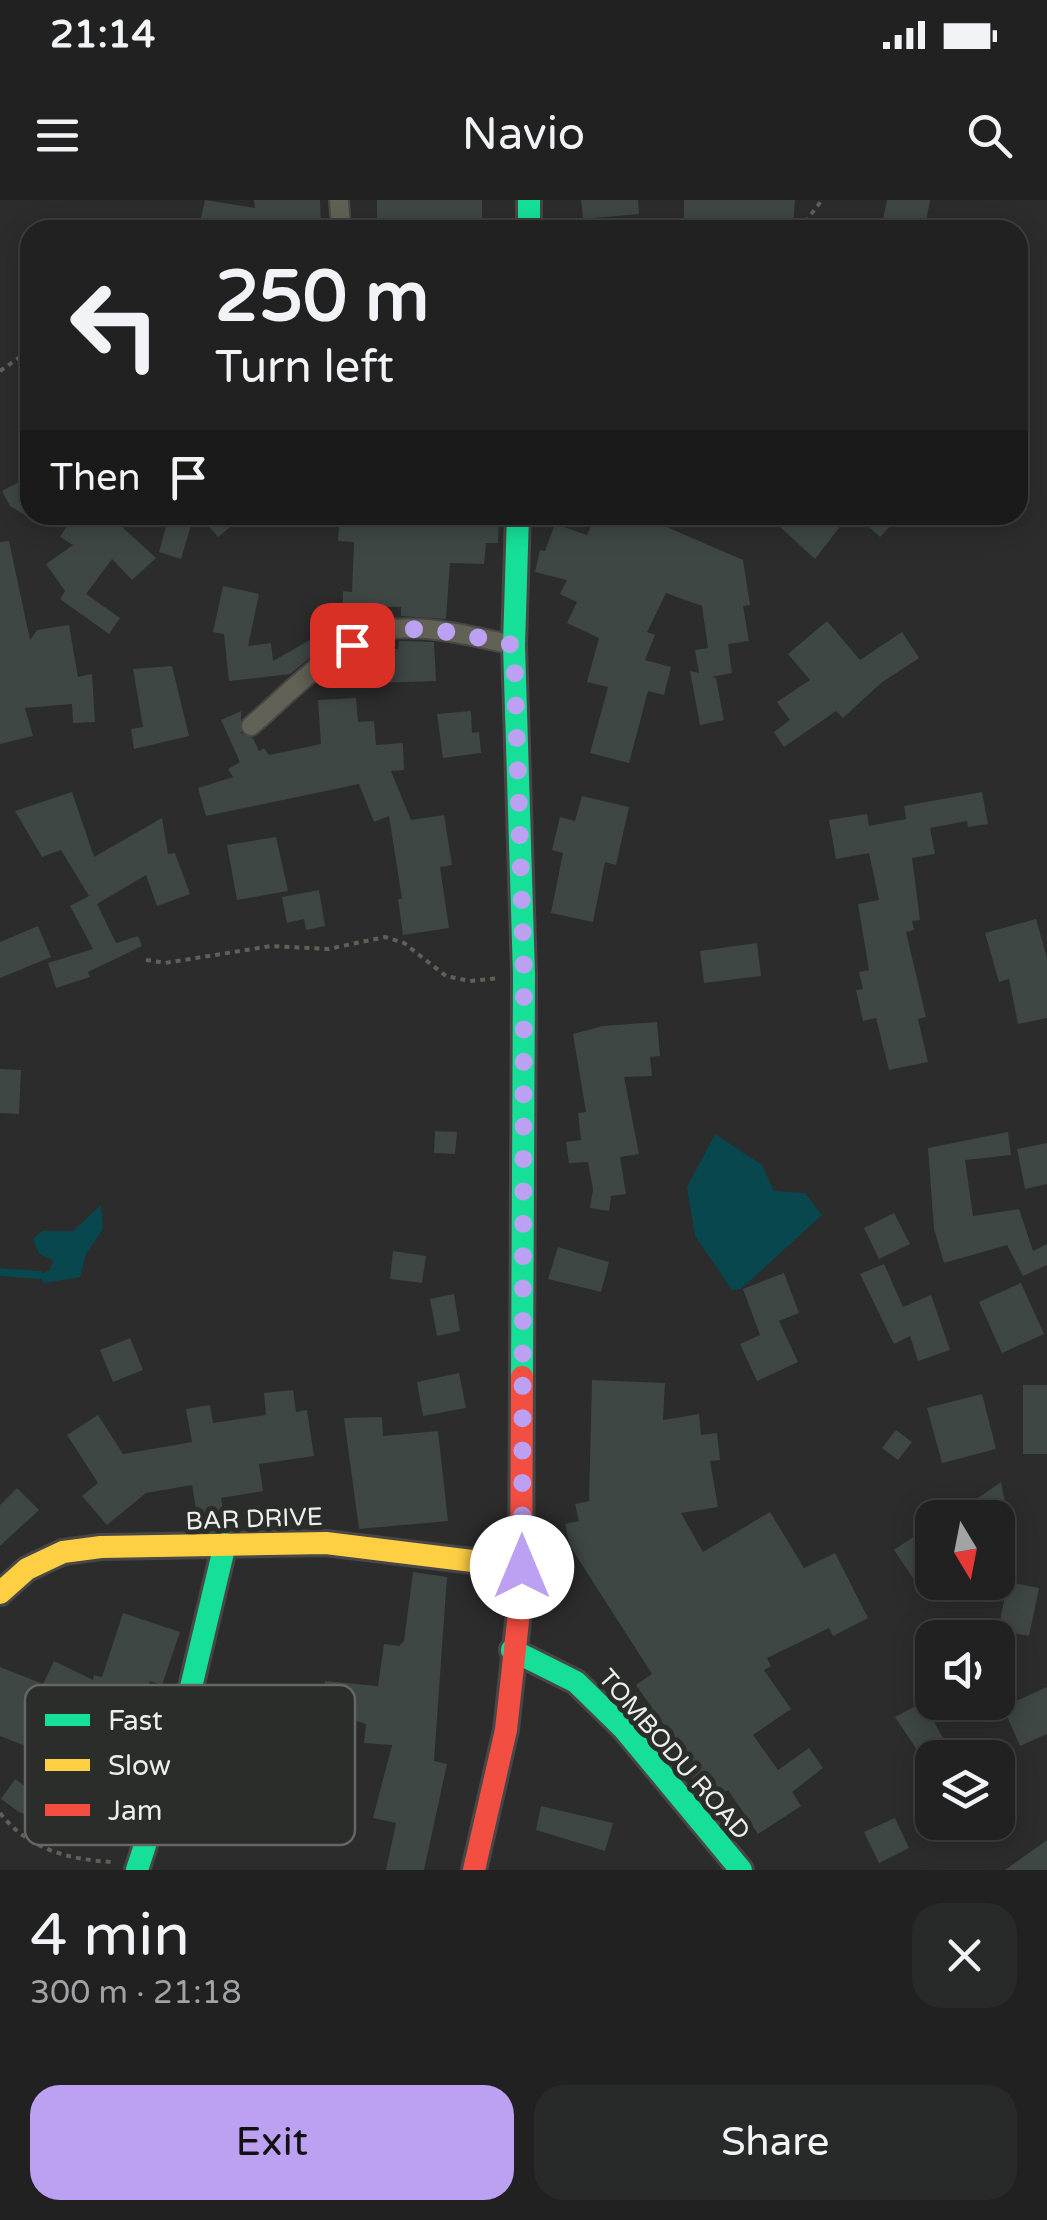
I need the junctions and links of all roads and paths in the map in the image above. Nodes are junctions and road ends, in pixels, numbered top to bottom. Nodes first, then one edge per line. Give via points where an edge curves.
1 (822, 200) edge
2 (807, 220) edge
3 (518, 525) edge
4 (514, 645) junction
5 (251, 726) dead end
6 (146, 960) dead end
7 (524, 975) junction
8 (225, 1544) junction
9 (522, 1567) junction
10 (0, 1593) edge
11 (512, 1650) junction
12 (191, 1685) edge
13 (0, 1813) edge
14 (25, 1837) edge
15 (42, 1845) edge
16 (137, 1867) edge
17 (474, 1870) edge
18 (741, 1870) edge

1 - 2 path
3 - 4 main road
4 - 5 street via 433,629 371,633
4 - 7 main road
6 - 7 path via 165,963 270,946 328,949 385,938 404,943 446,976
7 - 9 main road
8 - 9 main road, BAR DRIVE via 326,1542
8 - 10 main road, BAR DRIVE via 64,1552 27,1569
8 - 12 main road
9 - 11 main road
11 - 17 main road via 506,1730
11 - 18 main road, TOMBODU ROAD via 576,1682
13 - 14 path
15 - 16 path via 75,1860

